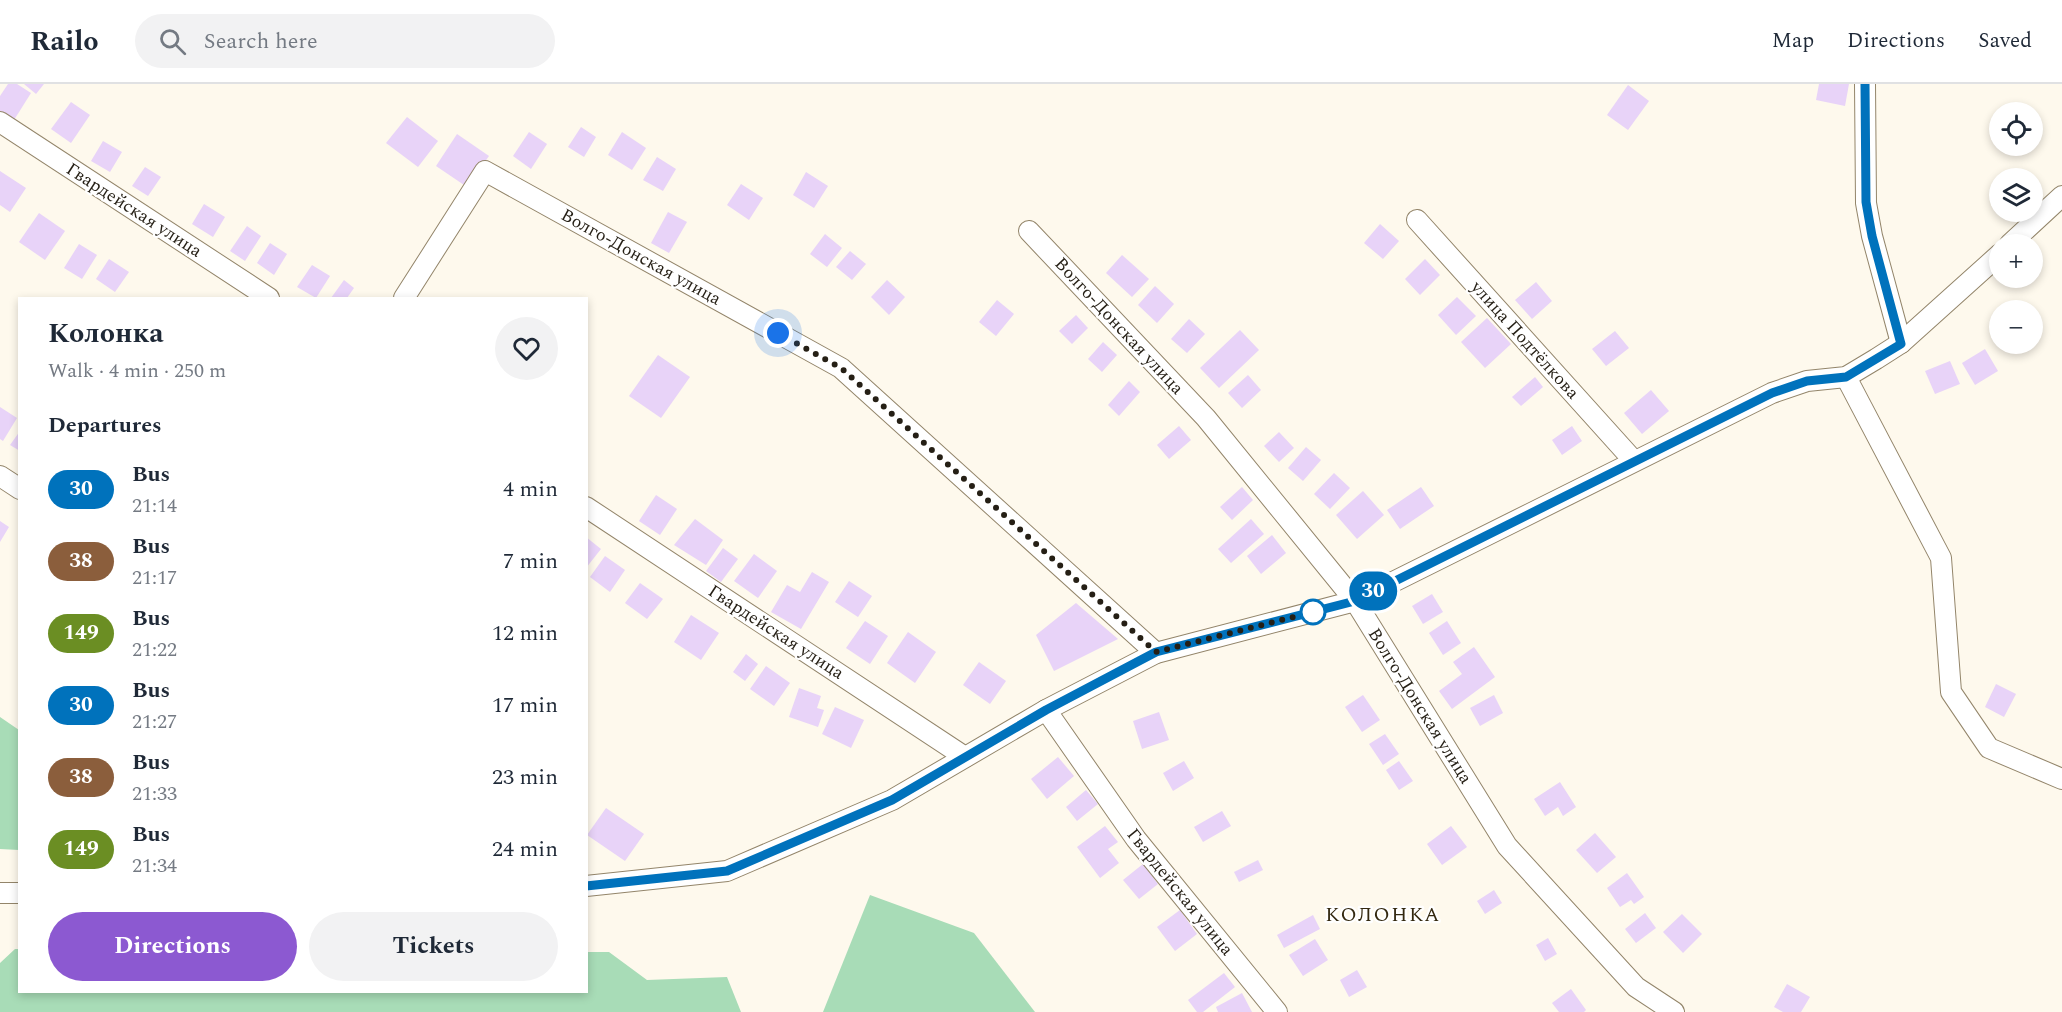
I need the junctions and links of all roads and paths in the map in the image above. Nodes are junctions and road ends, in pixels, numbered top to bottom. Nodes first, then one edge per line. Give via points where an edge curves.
1 (1865, 84) edge
2 (0, 122) edge
3 (2062, 196) edge
4 (1417, 220) dead end
5 (1029, 231) dead end
6 (2021, 234) edge
7 (1989, 264) edge
8 (267, 297) edge
9 (405, 297) edge
10 (1901, 344) junction
11 (1846, 377) junction
12 (1634, 460) junction
13 (0, 476) edge
14 (18, 488) edge
15 (588, 508) edge
16 (1355, 601) junction
17 (1156, 652) junction
18 (1046, 710) junction
19 (965, 757) junction
20 (2062, 779) edge
21 (589, 884) edge
22 (0, 893) edge
23 (18, 893) edge
24 (1277, 1012) edge
25 (1674, 1012) edge

1 - 10 street via 1866,202
2 - 8 street, Гвардейская улица
3 - 6 street
4 - 12 street, улица Подтёлкова
5 - 16 street, Волго-Донская улица via 1206,418
7 - 10 street
9 - 17 street, Волго-Донская улица via 485,171 841,368
10 - 11 street
11 - 12 street via 1807,381 1772,393
11 - 20 street via 1941,558 1952,692 1989,748
12 - 16 street
13 - 14 street
15 - 19 street, Гвардейская улица
16 - 17 street
16 - 25 street, Волго-Донская улица via 1507,846 1636,987
17 - 18 street
18 - 19 street
18 - 24 street, Гвардейская улица via 1136,839
19 - 21 street via 892,800 727,871
22 - 23 street

